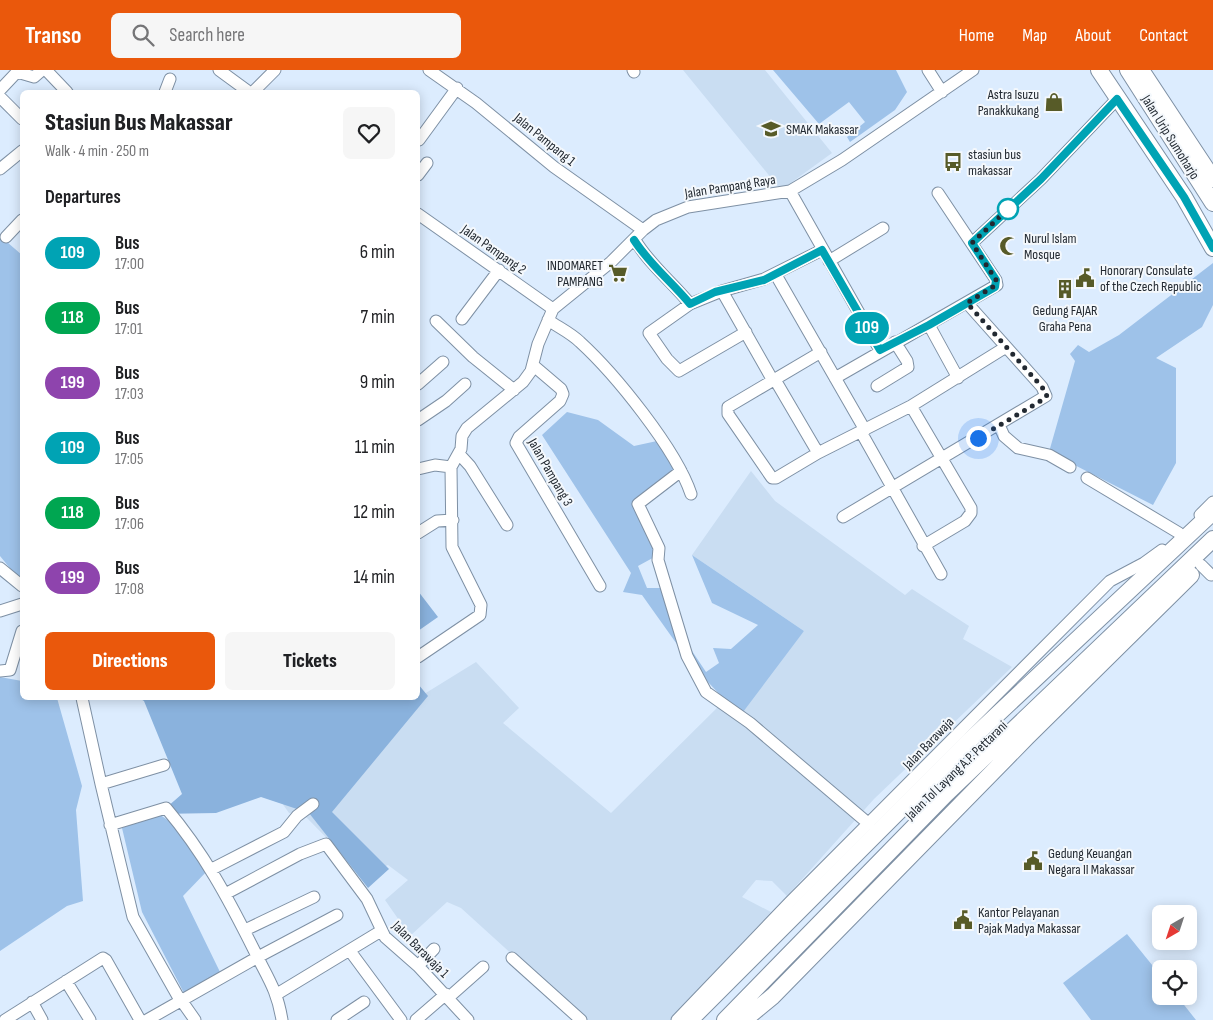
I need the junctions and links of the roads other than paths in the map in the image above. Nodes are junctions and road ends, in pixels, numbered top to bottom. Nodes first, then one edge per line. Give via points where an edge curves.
1 (42, 70) edge
2 (46, 70) edge
3 (219, 70) edge
4 (275, 70) edge
5 (430, 70) edge
6 (928, 70) edge
7 (973, 70) edge
8 (1099, 70) edge
9 (1112, 70) edge
10 (1128, 70) edge
11 (1141, 70) edge
12 (170, 79) dead end
13 (457, 88) junction
14 (65, 90) edge
15 (166, 90) edge
16 (244, 90) edge
17 (250, 90) edge
18 (942, 92) junction
19 (0, 96) edge
20 (1117, 99) junction
21 (20, 117) edge
22 (420, 139) edge
23 (20, 153) edge
24 (427, 163) dead end
25 (0, 169) edge
26 (420, 172) edge
27 (1213, 179) edge
28 (790, 190) junction
29 (938, 193) dead end
30 (1213, 204) edge
31 (420, 215) edge
32 (20, 222) edge
33 (883, 228) dead end
34 (643, 230) junction
35 (1213, 230) edge
36 (6, 238) dead end
37 (634, 240) junction
38 (972, 243) junction
39 (1213, 248) edge
40 (822, 250) junction
41 (829, 261) junction
42 (499, 270) junction
43 (776, 275) junction
44 (722, 291) junction
45 (967, 303) junction
46 (690, 304) junction
47 (551, 314) junction
48 (462, 319) dead end
49 (436, 321) dead end
50 (929, 325) junction
51 (746, 332) junction
52 (895, 342) junction
53 (1006, 347) junction
54 (880, 350) junction
55 (821, 352) junction
56 (443, 362) dead end
57 (534, 366) junction
58 (835, 378) junction
59 (958, 378) junction
60 (773, 379) junction
61 (420, 382) edge
62 (465, 384) dead end
63 (877, 386) dead end
64 (514, 390) junction
65 (912, 406) junction
66 (420, 419) edge
67 (999, 426) junction
68 (863, 431) junction
69 (818, 453) junction
70 (459, 454) junction
71 (942, 458) junction
72 (451, 467) junction
73 (1070, 467) dead end
74 (420, 468) edge
75 (681, 471) junction
76 (1087, 478) dead end
77 (893, 489) junction
78 (691, 494) dead end
79 (1213, 502) edge
80 (1213, 512) edge
81 (843, 517) dead end
82 (453, 520) junction
83 (1213, 524) edge
84 (507, 525) dead end
85 (420, 532) edge
86 (1179, 533) junction
87 (1213, 539) edge
88 (924, 546) junction
89 (1209, 565) edge
90 (0, 568) edge
91 (941, 574) dead end
92 (20, 584) edge
93 (600, 586) dead end
94 (20, 605) edge
95 (0, 611) edge
96 (20, 637) edge
97 (420, 656) edge
98 (0, 671) edge
99 (82, 700) edge
100 (164, 765) dead end
101 (100, 784) junction
102 (313, 804) dead end
103 (869, 824) junction
104 (110, 826) junction
105 (212, 869) junction
106 (226, 894) junction
107 (314, 897) dead end
108 (337, 915) dead end
109 (245, 930) junction
110 (381, 931) junction
111 (434, 949) dead end
112 (350, 951) junction
113 (258, 957) junction
114 (512, 958) dead end
115 (418, 966) junction
116 (483, 966) dead end
117 (66, 980) junction
118 (277, 994) junction
119 (447, 996) junction
120 (773, 996) junction
121 (180, 1000) junction
122 (32, 1002) junction
123 (364, 1002) dead end
124 (191, 1019) edge
125 (5, 1020) edge
126 (42, 1020) edge
127 (90, 1020) edge
128 (140, 1020) edge
129 (147, 1020) edge
130 (282, 1020) edge
131 (337, 1020) edge
132 (401, 1020) edge
133 (416, 1020) edge
134 (468, 1020) edge
135 (581, 1020) edge
136 (677, 1020) edge
137 (690, 1020) edge
138 (704, 1020) edge
139 (726, 1020) edge
140 (744, 1020) edge
141 (750, 1020) edge

1 - 19 street via 30,78 18,72
2 - 14 street
3 - 16 street
4 - 17 street
5 - 13 street, Jalan Pampang 1
6 - 18 street
7 - 18 street, Jalan Pampang Raya
8 - 20 highway
9 - 35 highway, Jalan Urip Sumoharjo
10 - 30 highway, Jalan Urip Sumoharjo
11 - 27 highway
12 - 15 street
13 - 22 street
13 - 34 street, Jalan Pampang 1 via 554,167
18 - 28 street, Jalan Pampang Raya via 842,160
19 - 21 street
20 - 38 street via 1041,179
20 - 39 highway via 1184,197
23 - 25 street
24 - 26 street
28 - 34 street, Jalan Pampang Raya via 688,207 670,213
28 - 40 street
29 - 38 street
31 - 42 street, Jalan Pampang 2
32 - 36 street
33 - 41 street
34 - 37 street, Jalan Pampang Raya
37 - 46 street via 650,263
37 - 47 street, Jalan Pampang Raya
38 - 45 street via 997,284
40 - 41 street
40 - 43 street
41 - 54 street
42 - 47 street, Jalan Pampang 2
42 - 48 street
43 - 44 street
43 - 55 street
44 - 46 street
44 - 51 street
45 - 50 street
45 - 53 street
46 - 51 street via 649,333 679,371
47 - 57 street, Jalan Pampang Raya
47 - 75 street, Jalan Pampang 2 via 604,366 637,406
49 - 64 street
50 - 52 street
50 - 59 street
51 - 60 street
52 - 54 street
52 - 63 street via 908,366
53 - 59 street
53 - 67 street via 1047,395
54 - 58 street
55 - 58 street
55 - 60 street
56 - 61 street
57 - 64 street, Jalan Pampang Raya
57 - 93 street, Jalan Pampang 3 via 561,389 563,396 522,433 516,443
58 - 68 street
59 - 65 street
60 - 69 street
60 - 69 street via 730,405 728,414 772,478
62 - 66 street
64 - 70 street, Jalan Pampang Raya via 467,428
65 - 68 street
65 - 71 street
67 - 71 street
67 - 73 street via 1004,436 1018,448 1049,455
68 - 69 street
68 - 77 street
70 - 72 street, Jalan Pampang Raya
70 - 84 street
71 - 77 street
71 - 88 street via 971,513 965,521
72 - 74 street
72 - 82 street
75 - 78 street, Jalan Pampang 2
75 - 103 street via 638,505 659,548 658,560 687,656 702,685 712,697 750,723
76 - 86 street
77 - 81 street
77 - 88 street
79 - 86 street, Jalan Barawaja
80 - 137 highway via 970,740
82 - 85 street via 436,521
82 - 97 street via 452,546 481,605 481,612
83 - 138 highway, Jalan Tol Layang A.P. Pettarani via 968,758
86 - 103 street, Jalan Barawaja via 1154,557 1110,581
87 - 139 highway, Jalan Tol Layang A.P. Pettarani via 946,794
88 - 91 street
89 - 120 highway via 1020,744
90 - 92 street
94 - 95 street
96 - 98 street via 10,670
99 - 101 street
100 - 101 street
101 - 104 street
102 - 105 street via 284,832
103 - 136 street, Jalan Barawaja
104 - 105 street via 166,808
104 - 121 street via 133,917
105 - 106 street
106 - 109 street
106 - 110 street, Jalan Barawaja 1 via 300,854 327,845 367,899
107 - 109 street
108 - 113 street
109 - 113 street
110 - 112 street
110 - 115 street, Jalan Barawaja 1
111 - 115 street
112 - 118 street
112 - 132 street
113 - 118 street
113 - 121 street
114 - 135 street
115 - 119 street, Jalan Barawaja 1
116 - 119 street
117 - 122 street
117 - 127 street
117 - 128 street via 105,958
118 - 130 street
119 - 133 street
119 - 134 street, Jalan Barawaja 1
120 - 140 highway
120 - 141 street
121 - 124 street
121 - 129 street
122 - 125 street
122 - 126 street
123 - 131 street

